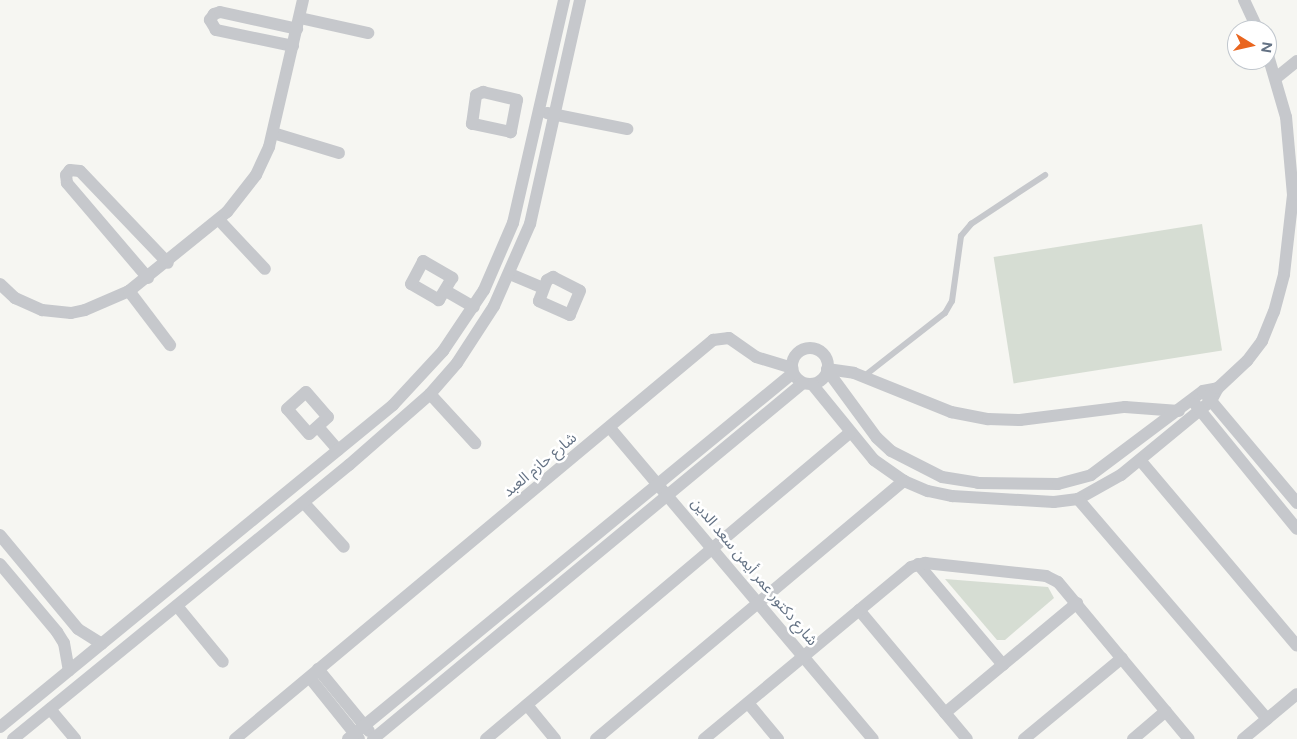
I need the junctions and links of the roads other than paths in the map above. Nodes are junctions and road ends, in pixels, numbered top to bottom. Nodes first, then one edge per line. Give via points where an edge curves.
1 (303, 0) edge
2 (564, 0) edge
3 (580, 0) edge
4 (1249, 2) edge
5 (1255, 20) edge
6 (298, 23) junction
7 (368, 33) dead end
8 (293, 46) junction
9 (1297, 61) edge
10 (1273, 70) edge
11 (1276, 78) junction
12 (556, 115) junction
13 (516, 116) dead end
14 (539, 116) junction
15 (627, 130) dead end
16 (273, 133) junction
17 (339, 153) dead end
18 (1045, 175) dead end
19 (218, 220) junction
20 (168, 263) junction
21 (265, 268) dead end
22 (510, 274) junction
23 (148, 278) junction
24 (0, 284) edge
25 (543, 288) dead end
26 (446, 291) dead end
27 (129, 292) junction
28 (474, 307) junction
29 (170, 345) dead end
30 (793, 370) junction
31 (827, 370) junction
32 (863, 377) junction
33 (808, 383) junction
34 (430, 394) junction
35 (1207, 396) junction
36 (1196, 405) junction
37 (1179, 411) junction
38 (319, 428) dead end
39 (610, 428) junction
40 (849, 433) junction
41 (475, 443) dead end
42 (338, 450) junction
43 (1140, 460) junction
44 (904, 480) junction
45 (658, 484) junction
46 (668, 495) junction
47 (1078, 499) junction
48 (304, 503) junction
49 (1297, 503) edge
50 (1297, 528) edge
51 (239, 532) junction
52 (0, 536) edge
53 (251, 545) junction
54 (344, 547) dead end
55 (714, 550) junction
56 (0, 564) edge
57 (918, 564) junction
58 (759, 602) junction
59 (1077, 603) junction
60 (177, 606) junction
61 (859, 610) junction
62 (102, 644) junction
63 (1297, 646) edge
64 (804, 656) junction
65 (1122, 658) junction
66 (223, 662) dead end
67 (1003, 665) junction
68 (69, 671) junction
69 (314, 674) junction
70 (1297, 694) edge
71 (748, 703) junction
72 (527, 705) junction
73 (50, 709) junction
74 (1166, 711) junction
75 (945, 713) junction
76 (1267, 719) junction
77 (0, 726) edge
78 (357, 734) edge
79 (375, 738) edge
80 (13, 739) edge
81 (75, 739) edge
82 (235, 739) edge
83 (486, 739) edge
84 (556, 739) edge
85 (596, 739) edge
86 (704, 739) edge
87 (778, 739) edge
88 (873, 739) edge
89 (967, 739) edge
90 (1024, 739) edge
91 (1133, 739) edge
92 (1189, 739) edge
93 (1242, 739) edge

1 - 6 street
2 - 14 street
3 - 12 street
4 - 5 street
6 - 7 street
6 - 8 street
6 - 8 street via 220,12 210,20 216,30
8 - 16 street
9 - 11 street
10 - 11 street
11 - 35 street via 1286,117 1292,186 1284,274 1262,340 1247,361
12 - 14 street
12 - 15 street
12 - 22 street via 536,202
13 - 14 street
14 - 28 street via 513,223 495,268
16 - 17 street
16 - 19 street via 256,175 238,201
18 - 32 lane via 971,224 961,236 952,301 945,313
19 - 20 street
19 - 21 street
20 - 23 street
20 - 23 street via 80,170 70,170 66,175 67,183
22 - 25 street
22 - 34 street via 470,345
23 - 27 street
24 - 27 street via 28,305 56,312 85,310
26 - 28 street
27 - 29 street
28 - 42 street via 422,376
30 - 31 street via 798,353 809,349 825,357
30 - 33 street
30 - 39 street, شارع حازم العبد via 756,357 720,336
30 - 45 street
31 - 32 street
31 - 33 street via 824,377
31 - 37 street via 877,438 891,451 924,470 961,481 1028,485 1075,480 1105,467
32 - 37 street via 951,412 988,419 1020,420 1125,407
33 - 40 street
33 - 46 street
34 - 41 street
34 - 48 street
35 - 36 street
35 - 49 street
36 - 37 street
36 - 43 street
36 - 50 street
38 - 42 street
39 - 45 street, شارع دكتور عمر أيمن سعد الدين
39 - 69 street, شارع حازم العبد
40 - 44 street via 874,460
40 - 55 street
42 - 51 street
43 - 47 street
43 - 63 street
44 - 47 street via 928,491 952,496 1046,502
44 - 58 street
45 - 46 street, شارع دكتور عمر أيمن سعد الدين
45 - 78 street
46 - 55 street, شارع دكتور عمر أيمن سعد الدين
46 - 79 street
47 - 76 street
48 - 53 street
48 - 54 street
51 - 53 street
51 - 62 street
52 - 62 street via 78,629
53 - 60 street
55 - 58 street, شارع دكتور عمر أيمن سعد الدين
55 - 72 street
56 - 68 street via 57,632 64,643
57 - 59 street via 1046,576 1058,582
57 - 61 street
57 - 67 street
58 - 64 street, شارع دكتور عمر أيمن سعد الدين
58 - 85 street
59 - 65 street
59 - 67 street
60 - 66 street
60 - 73 street
61 - 64 street
61 - 75 street
62 - 68 street
64 - 71 street
64 - 88 street, شارع دكتور عمر أيمن سعد الدين
65 - 74 street
65 - 90 street
67 - 75 street
68 - 77 street
69 - 78 street
69 - 82 street, شارع حازم العبد
70 - 76 street
71 - 86 street
71 - 87 street
72 - 83 street
72 - 84 street
73 - 80 street
73 - 81 street
74 - 91 street
74 - 92 street
75 - 89 street
76 - 93 street
78 - 79 street

